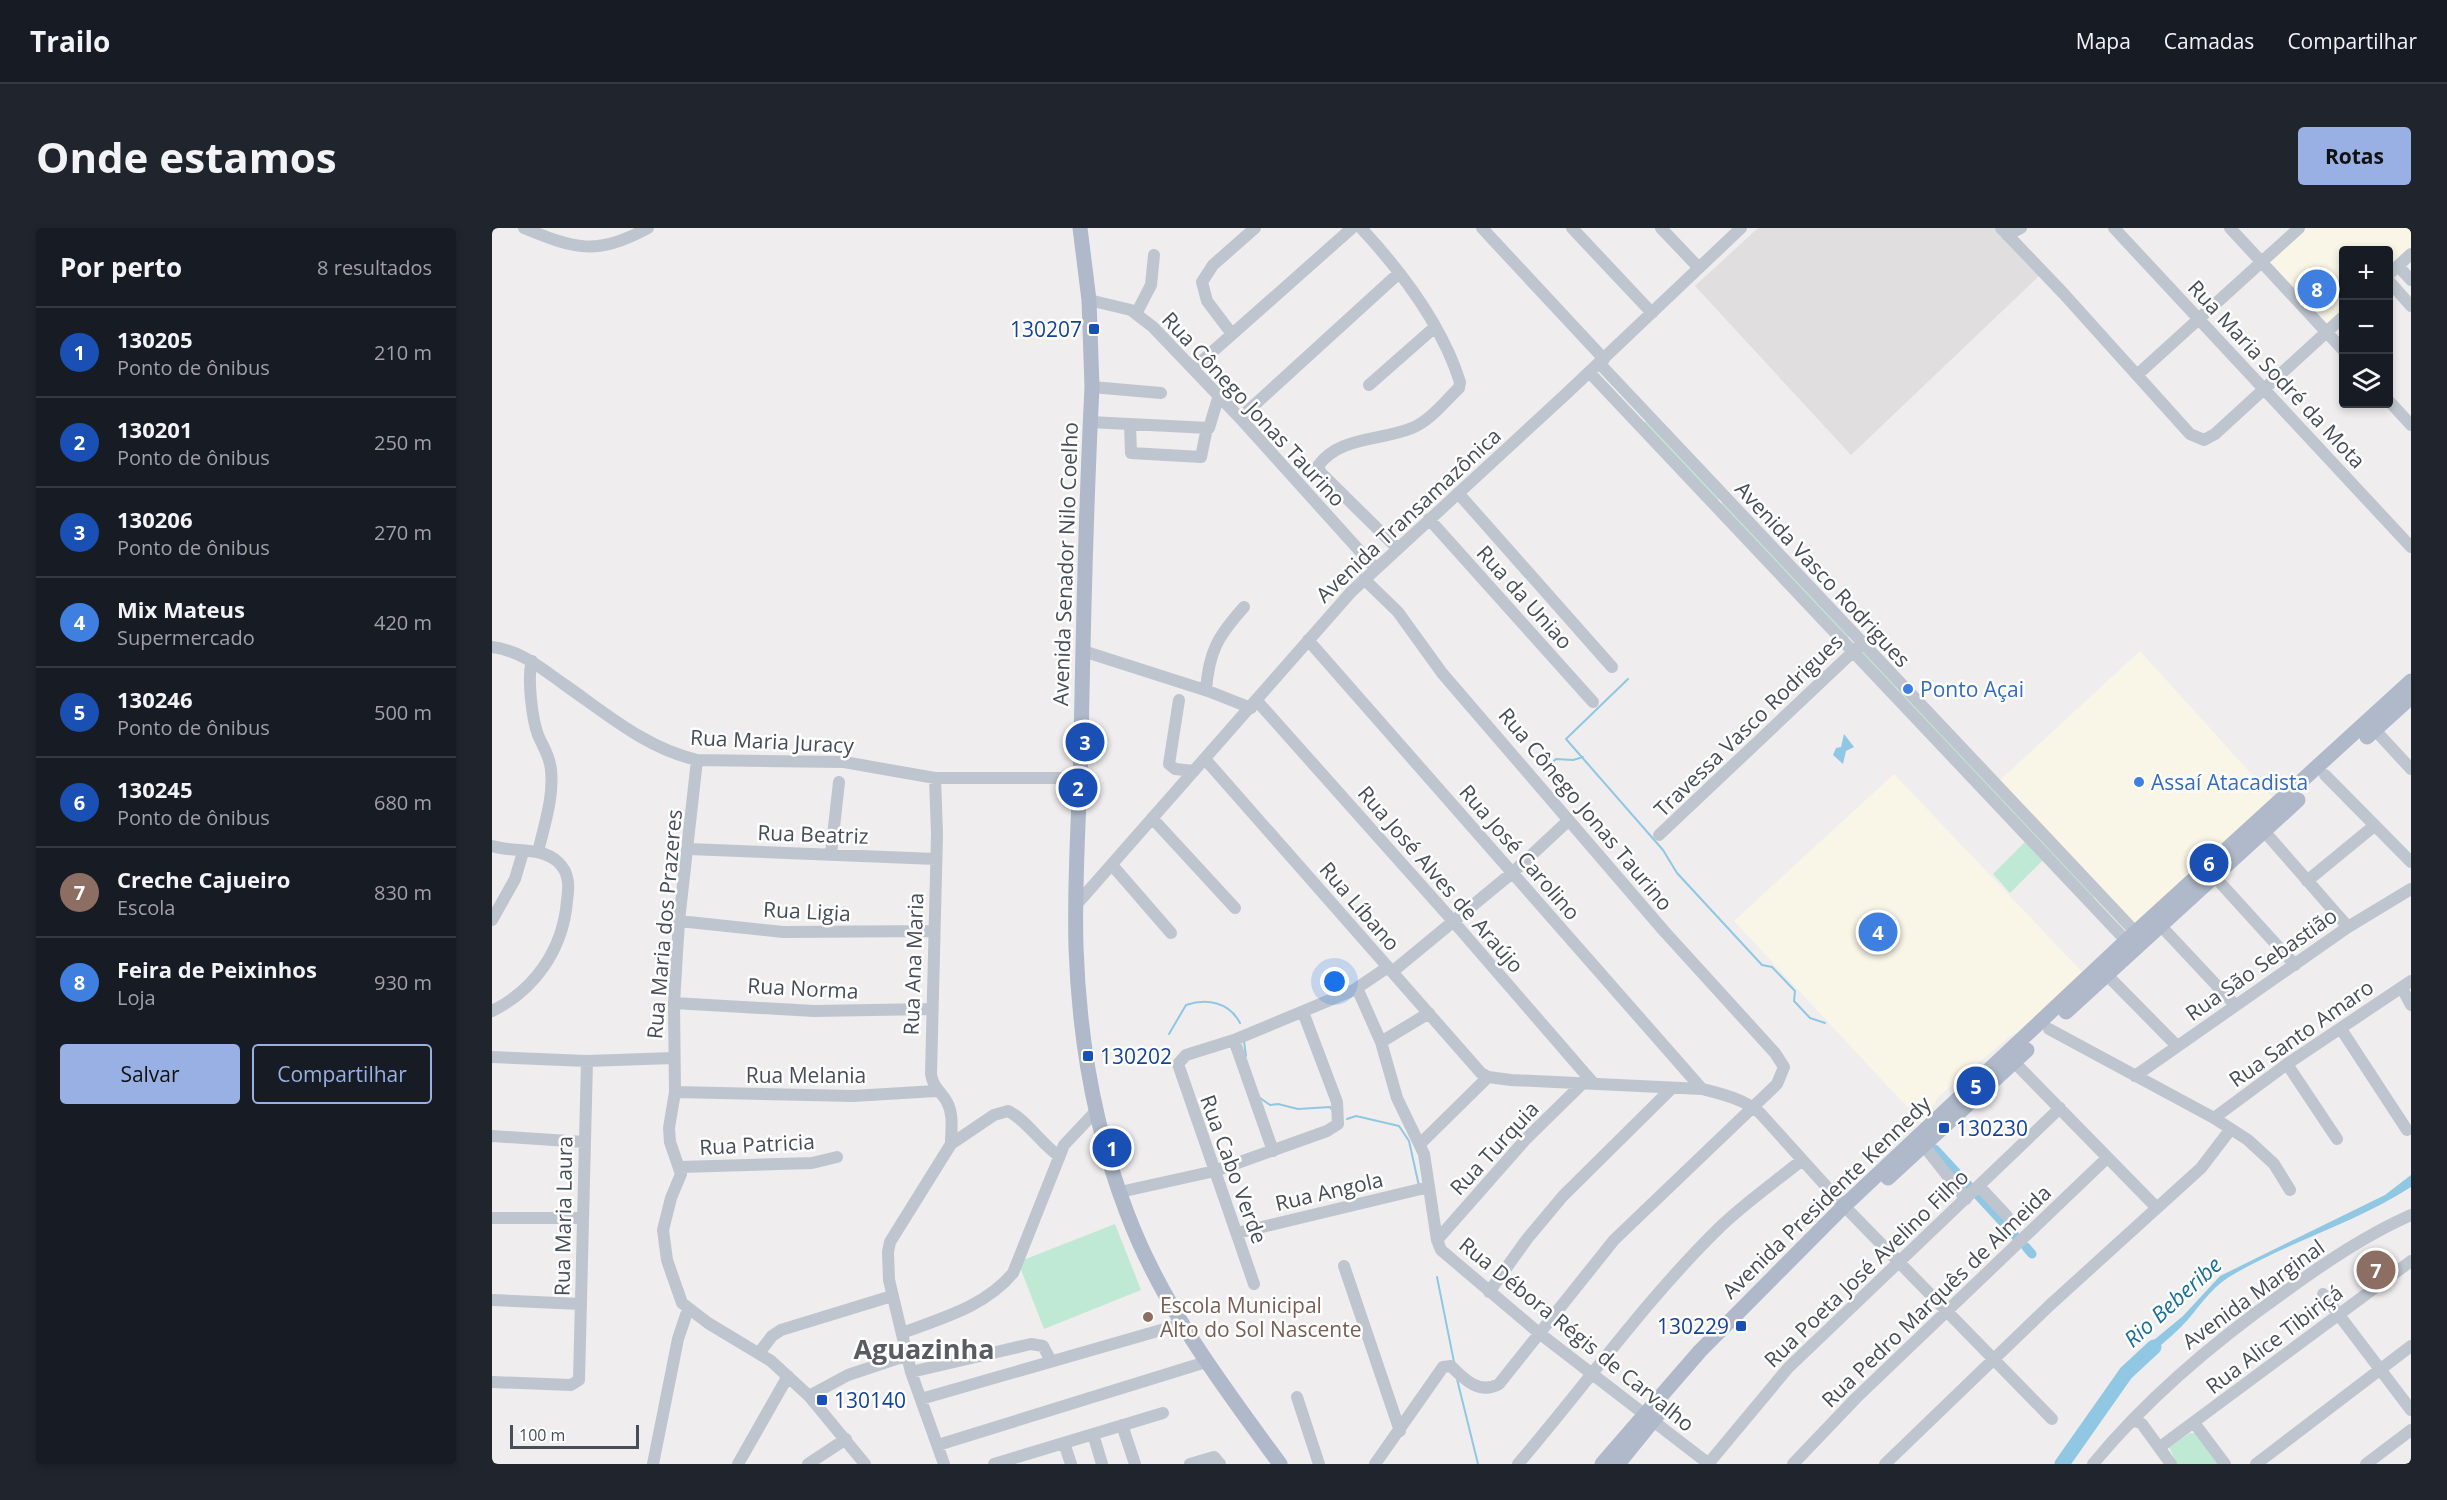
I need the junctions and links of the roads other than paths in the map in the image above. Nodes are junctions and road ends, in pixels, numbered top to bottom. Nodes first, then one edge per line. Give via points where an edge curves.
1 (524, 228) edge
2 (648, 228) edge
3 (1080, 228) edge
4 (1255, 228) edge
5 (1352, 228) edge
6 (1361, 228) edge
7 (1482, 228) edge
8 (1572, 228) edge
9 (1661, 228) edge
10 (1741, 228) edge
11 (2114, 228) edge
12 (2230, 228) edge
13 (2299, 228) edge
14 (2012, 233) edge
15 (2411, 254) edge
16 (1154, 255) dead end
17 (2261, 261) junction
18 (2398, 266) junction
19 (1699, 268) junction
20 (2393, 270) edge
21 (1398, 274) junction
22 (2411, 280) edge
23 (2393, 286) edge
24 (1089, 300) junction
25 (2411, 306) edge
26 (1652, 313) junction
27 (1136, 314) junction
28 (2339, 320) edge
29 (2200, 321) junction
30 (1435, 327) junction
31 (2326, 332) junction
32 (1232, 334) junction
33 (2339, 347) edge
34 (1597, 365) junction
35 (1194, 368) junction
36 (2137, 375) junction
37 (1369, 385) dead end
38 (1092, 387) junction
39 (2266, 389) junction
40 (1161, 393) dead end
41 (1219, 395) junction
42 (2393, 405) edge
43 (1240, 418) junction
44 (1640, 418) junction
45 (1090, 422) junction
46 (1130, 425) junction
47 (2411, 425) edge
48 (1207, 428) junction
49 (1458, 493) junction
50 (1429, 519) junction
51 (2411, 547) edge
52 (1397, 549) junction
53 (1376, 568) junction
54 (1364, 579) junction
55 (1244, 607) dead end
56 (1308, 640) junction
57 (1863, 642) junction
58 (492, 647) edge
59 (1083, 651) junction
60 (1852, 652) junction
61 (532, 662) junction
62 (1612, 667) dead end
63 (2411, 681) edge
64 (1206, 690) junction
65 (2411, 697) edge
66 (1179, 700) dead end
67 (1593, 702) dead end
68 (1254, 705) junction
69 (2375, 730) junction
70 (1205, 759) junction
71 (698, 760) junction
72 (2411, 769) edge
73 (1194, 771) junction
74 (2325, 775) junction
75 (935, 778) junction
76 (1080, 778) junction
77 (839, 782) dead end
78 (1152, 818) junction
79 (1569, 820) junction
80 (2374, 826) junction
81 (2264, 831) junction
82 (1659, 835) dead end
83 (492, 846) edge
84 (689, 849) junction
85 (523, 852) junction
86 (538, 852) junction
87 (831, 854) junction
88 (936, 859) junction
89 (2411, 861) edge
90 (1112, 865) junction
91 (1512, 873) junction
92 (2214, 876) junction
93 (2307, 881) junction
94 (2411, 888) edge
95 (2103, 896) junction
96 (1076, 905) junction
97 (2092, 906) junction
98 (1235, 908) dead end
99 (492, 920) edge
100 (679, 921) junction
101 (1453, 921) junction
102 (2160, 926) junction
103 (2348, 927) junction
104 (932, 931) junction
105 (1171, 933) dead end
106 (2135, 940) junction
107 (2295, 965) junction
108 (1390, 970) junction
109 (2107, 975) junction
110 (2407, 984) edge
111 (1357, 988) junction
112 (674, 1003) junction
113 (2235, 1005) junction
114 (2411, 1005) edge
115 (930, 1009) junction
116 (492, 1011) edge
117 (1303, 1012) junction
118 (1429, 1012) junction
119 (2049, 1029) junction
120 (2341, 1029) junction
121 (1234, 1040) junction
122 (1381, 1042) junction
123 (2177, 1046) junction
124 (492, 1057) edge
125 (673, 1058) junction
126 (587, 1061) junction
127 (2014, 1062) junction
128 (2288, 1064) junction
129 (2135, 1076) junction
130 (1488, 1077) junction
131 (1588, 1084) junction
132 (1671, 1089) junction
133 (1702, 1089) junction
134 (936, 1090) junction
135 (675, 1092) junction
136 (1752, 1106) junction
137 (2060, 1108) junction
138 (1097, 1110) junction
139 (2222, 1124) junction
140 (2407, 1130) dead end
141 (492, 1136) edge
142 (2337, 1139) dead end
143 (584, 1142) junction
144 (951, 1144) junction
145 (1420, 1144) junction
146 (1924, 1146) junction
147 (1273, 1151) junction
148 (1059, 1156) junction
149 (837, 1157) dead end
150 (2107, 1158) junction
151 (1802, 1160) junction
152 (680, 1167) junction
153 (1215, 1171) junction
154 (1429, 1187) junction
155 (2290, 1190) dead end
156 (1120, 1192) junction
157 (1973, 1192) junction
158 (2157, 1208) junction
159 (1847, 1209) junction
160 (2411, 1215) edge
161 (2007, 1216) dead end
162 (492, 1218) edge
163 (582, 1218) junction
164 (1237, 1233) junction
165 (1437, 1240) junction
166 (2411, 1261) edge
167 (1898, 1263) junction
168 (1344, 1266) dead end
169 (1254, 1284) dead end
170 (1489, 1292) junction
171 (2323, 1294) dead end
172 (892, 1296) junction
173 (492, 1300) edge
174 (581, 1304) junction
175 (688, 1309) junction
176 (1945, 1312) junction
177 (2339, 1315) junction
178 (1182, 1324) junction
179 (902, 1333) junction
180 (1539, 1333) junction
181 (2411, 1346) edge
182 (759, 1353) junction
183 (908, 1355) junction
184 (1051, 1361) junction
185 (1992, 1361) junction
186 (1206, 1362) junction
187 (2381, 1369) junction
188 (912, 1372) junction
189 (1592, 1375) junction
190 (788, 1376) junction
191 (492, 1382) edge
192 (809, 1396) junction
193 (1297, 1397) dead end
194 (921, 1399) junction
195 (2411, 1410) edge
196 (1163, 1413) dead end
197 (1648, 1418) junction
198 (2052, 1419) dead end
199 (2131, 1422) junction
200 (2195, 1424) junction
201 (1122, 1425) junction
202 (2411, 1430) edge
203 (1400, 1431) junction
204 (1093, 1434) junction
205 (846, 1439) junction
206 (1064, 1443) junction
207 (938, 1445) junction
208 (2160, 1448) junction
209 (1034, 1458) edge
210 (1215, 1461) edge
211 (861, 1463) edge
212 (653, 1464) edge
213 (738, 1464) edge
214 (808, 1464) edge
215 (944, 1464) edge
216 (994, 1464) edge
217 (1071, 1464) edge
218 (1102, 1464) edge
219 (1135, 1464) edge
220 (1190, 1464) edge
221 (1280, 1464) edge
222 (1318, 1464) edge
223 (1375, 1464) edge
224 (1518, 1464) edge
225 (1602, 1464) edge
226 (1618, 1464) edge
227 (1709, 1464) edge
228 (1793, 1464) edge
229 (1886, 1464) edge
230 (2093, 1464) edge
231 (2171, 1464) edge
232 (2225, 1464) edge
233 (2256, 1464) edge
234 (2366, 1464) edge

1 - 2 street via 589,249
3 - 24 main road, Avenida Senador Nilo Coelho
4 - 32 street via 1213,266 1202,282 1207,301
5 - 32 street
6 - 21 street
7 - 34 street, Avenida Vasco Rodrigues
8 - 26 street
9 - 19 street
10 - 19 street, Avenida Transamazônica
11 - 29 street, Rua Maria Sodré da Mota
12 - 17 street
13 - 17 street
14 - 36 street
15 - 18 street
16 - 27 street via 1151,285
17 - 29 street
17 - 31 street
18 - 20 street
18 - 22 street
19 - 26 street, Avenida Transamazônica
21 - 30 street
21 - 43 street
23 - 25 street
24 - 27 street, Rua Cônego Jonas Taurino via 1118,305
24 - 38 main road, Avenida Senador Nilo Coelho
26 - 34 street, Avenida Transamazônica
27 - 35 street, Rua Cônego Jonas Taurino
28 - 31 street
29 - 36 street
29 - 39 street, Rua Maria Sodré da Mota
30 - 37 street
30 - 52 street, Rua Cônego Jonas Taurino via 1458,376 1459,388 1414,427 1353,442 1318,466
31 - 33 street
31 - 39 street
32 - 35 street
34 - 44 street, Avenida Vasco Rodrigues
34 - 49 street, Avenida Transamazônica
35 - 41 street, Rua Cônego Jonas Taurino
36 - 39 street via 2190,434 2204,440
38 - 40 street
38 - 45 main road, Avenida Senador Nilo Coelho
39 - 51 street, Rua Maria Sodré da Mota
41 - 43 street, Rua Cônego Jonas Taurino
41 - 48 street via 1212,425
42 - 47 street
43 - 53 street, Rua Cônego Jonas Taurino
44 - 57 street, Avenida Vasco Rodrigues
44 - 60 street, Avenida Vasco Rodrigues
45 - 46 street
45 - 59 main road, Avenida Senador Nilo Coelho
46 - 48 street
46 - 48 street via 1131,453 1154,456 1201,457
49 - 50 street, Avenida Transamazônica
49 - 62 street
50 - 52 street, Avenida Transamazônica
50 - 67 street, Rua da Uniao
52 - 53 street, Avenida Transamazônica
53 - 54 street, Avenida Transamazônica
54 - 56 street, Avenida Transamazônica
54 - 79 street, Rua Cônego Jonas Taurino via 1398,612 1442,673
55 - 64 street via 1212,651
56 - 68 street, Avenida Transamazônica
56 - 91 street, Rua José Carolino
57 - 60 street, Travessa Vasco Rodrigues
57 - 95 street, Avenida Vasco Rodrigues
58 - 61 street, Rua Maria Juracy via 515,652
59 - 64 street, Rua José Alves de Araújo
59 - 76 main road, Avenida Senador Nilo Coelho
60 - 82 street, Travessa Vasco Rodrigues
60 - 97 street, Avenida Vasco Rodrigues
61 - 71 street, Rua Maria Juracy via 640,738 675,755
61 - 86 street via 530,683 537,732 551,769 548,808
63 - 106 main road, Avenida Presidente Kennedy
64 - 68 street, Rua José Alves de Araújo
65 - 69 main road, Avenida Presidente Kennedy
66 - 73 street via 1169,764 1175,769
68 - 70 street, Avenida Transamazônica
68 - 101 street, Rua José Alves de Araújo
69 - 72 street
69 - 74 main road, Avenida Presidente Kennedy
70 - 73 street, Avenida Transamazônica
70 - 108 street, Rua Líbano
71 - 75 street, Rua Maria Juracy via 844,762
71 - 84 street, Rua Maria dos Prazeres
73 - 78 street, Avenida Transamazônica
74 - 80 street
74 - 81 main road, Avenida Presidente Kennedy
75 - 76 street, Rua Maria Juracy
75 - 88 street, Rua Ana Maria
76 - 96 main road, Avenida Senador Nilo Coelho
77 - 87 street
78 - 90 street, Avenida Transamazônica
78 - 98 street
79 - 91 street
79 - 136 street, Rua Cônego Jonas Taurino via 1782,1061 1780,1080
80 - 89 street
80 - 93 street
81 - 92 main road, Avenida Presidente Kennedy
81 - 93 street
83 - 85 street
84 - 87 street, Rua Beatriz
84 - 100 street, Rua Maria dos Prazeres
85 - 86 street
85 - 99 street via 515,879
86 - 116 street via 559,863 568,879 564,928 556,948 537,975 517,996
87 - 88 street, Rua Beatriz
88 - 104 street, Rua Ana Maria
90 - 96 street, Avenida Transamazônica
90 - 105 street
91 - 101 street
91 - 133 street, Rua José Carolino
92 - 102 main road, Avenida Presidente Kennedy
92 - 107 street
93 - 103 street
94 - 103 street, Rua São Sebastião
95 - 97 street
95 - 106 street, Avenida Vasco Rodrigues
96 - 138 main road, Avenida Senador Nilo Coelho via 1084,1034
97 - 106 street, Avenida Vasco Rodrigues
100 - 104 street, Rua Ligia via 783,932
100 - 112 street, Rua Maria dos Prazeres
101 - 108 street
101 - 131 street, Rua José Alves de Araújo
102 - 106 main road, Avenida Presidente Kennedy
102 - 113 street
103 - 107 street, Rua São Sebastião
104 - 115 street, Rua Ana Maria
106 - 109 main road, Avenida Presidente Kennedy
106 - 159 main road, Avenida Presidente Kennedy
107 - 113 street, Rua São Sebastião
108 - 111 street
108 - 118 street, Rua Líbano
109 - 119 main road, Avenida Presidente Kennedy
109 - 123 street
110 - 114 street
110 - 120 street, Rua Santo Amaro
111 - 117 street
111 - 122 street, Rua Débora Régis de Carvalho
112 - 115 street, Rua Norma via 814,1011
112 - 125 street, Rua Maria dos Prazeres
113 - 123 street, Rua São Sebastião
115 - 134 street, Rua Ana Maria via 931,1074
117 - 121 street
117 - 147 street via 1336,1102 1339,1121 1327,1131
118 - 122 street
118 - 130 street, Rua Líbano
119 - 127 main road, Avenida Presidente Kennedy
119 - 129 street
120 - 128 street, Rua Santo Amaro
120 - 140 street
121 - 147 street
121 - 153 street, Rua Cabo Verde via 1186,1055 1177,1067
122 - 145 street, Rua Débora Régis de Carvalho via 1397,1098
123 - 129 street, Rua São Sebastião
124 - 126 street
125 - 126 street
125 - 135 street, Rua Maria dos Prazeres
126 - 143 street, Rua Maria Laura
127 - 137 street
127 - 146 main road, Avenida Presidente Kennedy
128 - 139 street, Rua Santo Amaro
128 - 142 street
129 - 139 street
130 - 131 street
130 - 145 street
131 - 132 street
131 - 165 street, Rua Turquia via 1525,1140
132 - 133 street
132 - 170 street via 1563,1196
133 - 136 street
134 - 135 street, Rua Melania via 853,1096
134 - 144 street, Rua Ana Maria via 950,1110
135 - 152 street, Rua Maria dos Prazeres via 668,1135
136 - 151 street
136 - 180 street via 1614,1240
137 - 150 street
137 - 157 street, Rua Poeta José Avelino Filho
138 - 148 street via 1072,1134
138 - 156 main road, Avenida Senador Nilo Coelho
139 - 155 street via 2267,1156
139 - 158 street, Rua Santo Amaro via 2201,1168
141 - 143 street
143 - 163 street, Rua Maria Laura
144 - 148 street via 994,1115 1008,1111
144 - 172 street via 890,1242 886,1264
145 - 154 street, Rua Débora Régis de Carvalho
146 - 157 street
146 - 159 main road, Avenida Presidente Kennedy
147 - 153 street
148 - 179 street via 1013,1273 1003,1285 976,1304
149 - 152 street, Rua Patricia via 812,1163
150 - 158 street
150 - 176 street, Rua Pedro Marquês de Almeida
151 - 159 street
151 - 189 street via 1704,1243
152 - 175 street via 680,1181 663,1230 672,1280
153 - 156 street
153 - 164 street, Rua Cabo Verde
154 - 164 street, Rua Angola
154 - 165 street, Rua Débora Régis de Carvalho
156 - 178 main road, Avenida Senador Nilo Coelho via 1134,1230
157 - 161 street
157 - 167 street, Rua Poeta José Avelino Filho
158 - 185 street, Rua Santo Amaro
159 - 167 street
159 - 197 main road, Avenida Presidente Kennedy via 1708,1342
160 - 199 street, Avenida Marginal via 2362,1240 2233,1328
162 - 163 street
163 - 174 street, Rua Maria Laura
164 - 169 street, Rua Cabo Verde
165 - 170 street, Rua Débora Régis de Carvalho via 1447,1257
166 - 177 street, Rua Alice Tibiriçá
167 - 176 street
167 - 227 street, Rua Poeta José Avelino Filho via 1788,1368
168 - 203 street
170 - 180 street, Rua Débora Régis de Carvalho
171 - 177 street
172 - 179 street
172 - 182 street via 781,1330
173 - 174 street
174 - 191 street, Rua Maria Laura via 579,1380 571,1385
175 - 182 street
175 - 212 street via 678,1338
176 - 185 street
176 - 228 street, Rua Pedro Marquês de Almeida
177 - 187 street
177 - 200 street, Rua Alice Tibiriçá
178 - 184 street
178 - 186 main road, Avenida Senador Nilo Coelho
179 - 183 street
180 - 189 street, Rua Débora Régis de Carvalho
180 - 203 street via 1499,1384 1482,1387 1464,1379 1451,1366 1443,1367
181 - 187 street
182 - 190 street
183 - 188 street
183 - 192 street via 848,1375
184 - 188 street via 1043,1346 1030,1344
184 - 194 street
185 - 198 street
185 - 229 street, Rua Santo Amaro
186 - 207 street
186 - 221 main road, Avenida Senador Nilo Coelho
187 - 195 street
187 - 233 street
188 - 194 street
189 - 197 street, Rua Débora Régis de Carvalho
189 - 224 street
190 - 192 street
190 - 213 street
192 - 205 street
193 - 222 street
194 - 207 street
196 - 201 street
197 - 225 main road, Avenida Presidente Kennedy
197 - 226 main road, Avenida Presidente Kennedy
197 - 227 street, Rua Débora Régis de Carvalho
199 - 208 street via 2142,1424
199 - 230 street
200 - 208 street, Rua Alice Tibiriçá
200 - 232 street
201 - 204 street
201 - 219 street
202 - 234 street
203 - 223 street
204 - 206 street
204 - 218 street
205 - 211 street
205 - 214 street
206 - 209 street
206 - 217 street
207 - 215 street
208 - 231 street
209 - 216 street
210 - 220 street

